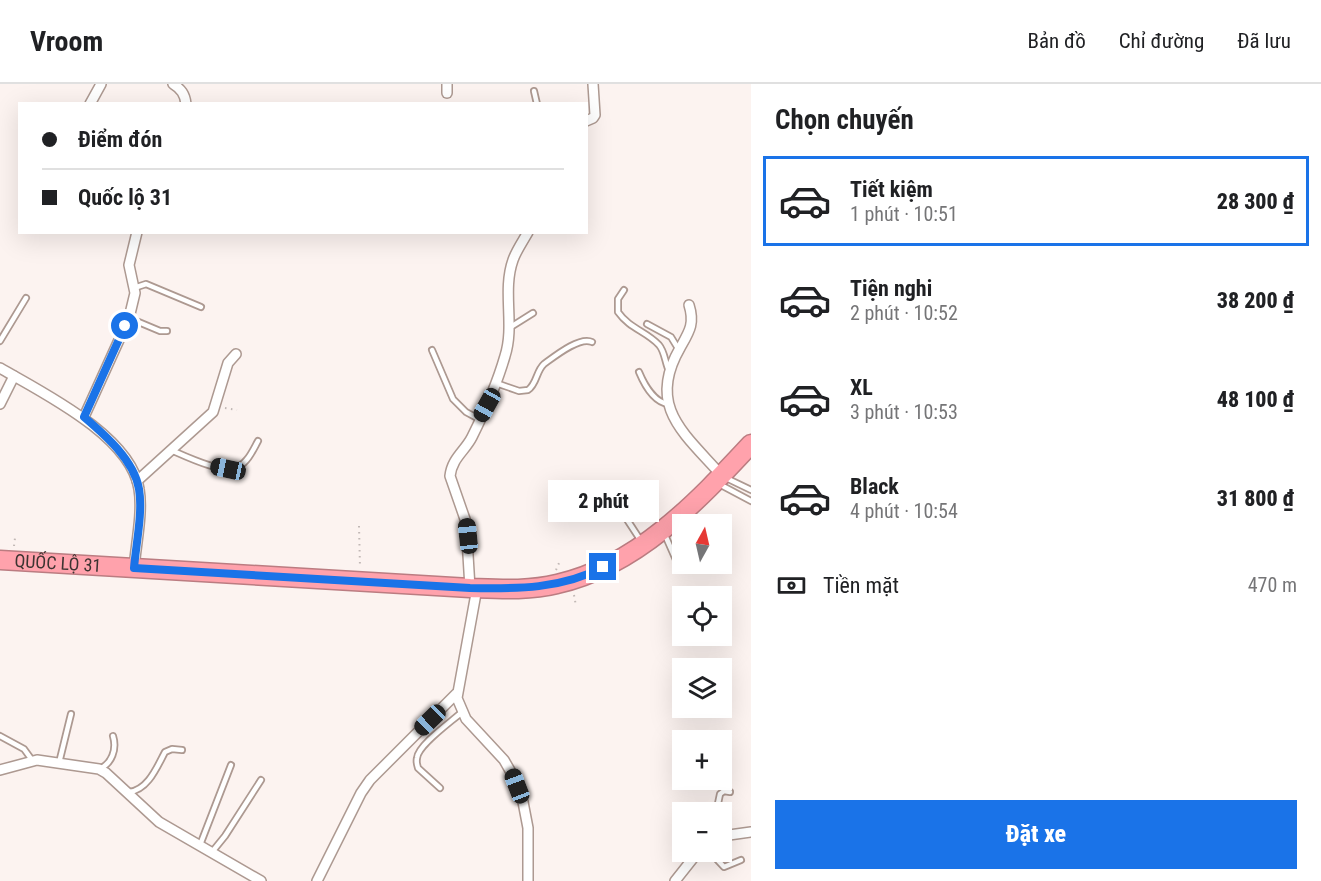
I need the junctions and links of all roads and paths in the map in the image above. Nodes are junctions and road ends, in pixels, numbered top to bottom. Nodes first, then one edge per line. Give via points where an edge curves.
1 (101, 84) edge
2 (173, 84) edge
3 (593, 84) edge
4 (534, 91) dead end
5 (91, 102) edge
6 (186, 102) edge
7 (537, 102) edge
8 (588, 120) edge
9 (137, 234) edge
10 (527, 234) edge
11 (134, 288) junction
12 (624, 290) dead end
13 (26, 298) dead end
14 (689, 305) dead end
15 (201, 307) dead end
16 (533, 313) dead end
17 (129, 318) junction
18 (647, 324) dead end
19 (509, 328) junction
20 (167, 332) dead end
21 (0, 341) edge
22 (592, 342) dead end
23 (432, 350) dead end
24 (679, 350) junction
25 (236, 354) dead end
26 (0, 368) edge
27 (669, 371) junction
28 (639, 372) dead end
29 (14, 376) junction
30 (496, 383) junction
31 (0, 404) edge
32 (668, 404) junction
33 (216, 406) junction
34 (237, 410) dead end
35 (84, 417) junction
36 (479, 419) junction
37 (258, 441) dead end
38 (751, 444) edge
39 (171, 450) junction
40 (719, 479) junction
41 (137, 481) junction
42 (751, 490) edge
43 (751, 501) edge
44 (626, 518) dead end
45 (359, 526) dead end
46 (663, 529) junction
47 (643, 543) junction
48 (672, 550) edge
49 (0, 560) edge
50 (134, 568) junction
51 (360, 582) junction
52 (474, 588) junction
53 (456, 694) junction
54 (462, 712) junction
55 (71, 714) dead end
56 (0, 736) edge
57 (113, 736) dead end
58 (182, 750) dead end
59 (32, 760) junction
60 (59, 763) junction
61 (231, 765) dead end
62 (99, 769) junction
63 (0, 770) edge
64 (261, 780) dead end
65 (440, 788) dead end
66 (126, 792) junction
67 (730, 792) dead end
68 (718, 802) edge
69 (751, 832) edge
70 (732, 835) edge
71 (200, 845) junction
72 (212, 852) junction
73 (741, 860) dead end
74 (691, 862) edge
75 (719, 862) edge
76 (261, 881) edge
77 (317, 881) edge
78 (528, 881) edge
79 (675, 881) edge

1 - 5 street
2 - 6 street via 182,91
3 - 8 street via 595,115
4 - 7 lane
9 - 11 street via 129,265
10 - 19 street via 510,271
11 - 15 lane via 146,284
11 - 17 street
12 - 27 lane via 618,299 618,312 631,327 660,346
13 - 21 lane
14 - 24 street via 692,325
16 - 19 lane
17 - 20 lane
17 - 35 street
18 - 24 lane via 671,338
19 - 30 street via 508,346
22 - 30 lane via 580,341 544,364 528,390
23 - 36 lane via 453,399
24 - 27 street
25 - 33 street via 228,363
26 - 29 street
27 - 32 street
28 - 32 lane via 660,402
29 - 31 street
29 - 35 street
30 - 36 street
32 - 40 street via 676,424
33 - 34 path
33 - 39 street
35 - 41 street via 120,452
36 - 52 street via 469,442 453,462 450,476 466,522
37 - 39 lane via 247,460 228,469
38 - 40 highway, QUỐC LỘ 31
39 - 41 street
40 - 42 lane
40 - 43 lane
40 - 46 highway, QUỐC LỘ 31
41 - 50 street via 140,502
44 - 47 lane
45 - 51 path
46 - 47 highway, QUỐC LỘ 31
46 - 48 lane
47 - 52 highway, QUỐC LỘ 31 via 586,576 555,585
49 - 50 highway, QUỐC LỘ 31
50 - 51 highway, QUỐC LỘ 31
51 - 52 highway, QUỐC LỘ 31
52 - 53 street via 471,627
53 - 54 street
53 - 77 street via 370,780
54 - 65 lane via 427,743 417,758 418,768
54 - 78 street via 504,760 523,802 528,828
55 - 60 lane
56 - 59 lane via 24,748
57 - 62 lane via 113,755
58 - 66 lane via 165,752 143,786
59 - 60 street
59 - 63 street
60 - 62 street
61 - 71 lane
62 - 66 street
64 - 72 lane
66 - 71 street via 159,822
67 - 68 lane via 720,794
69 - 70 street
71 - 72 street
72 - 76 street
73 - 75 lane via 724,867
74 - 79 street

